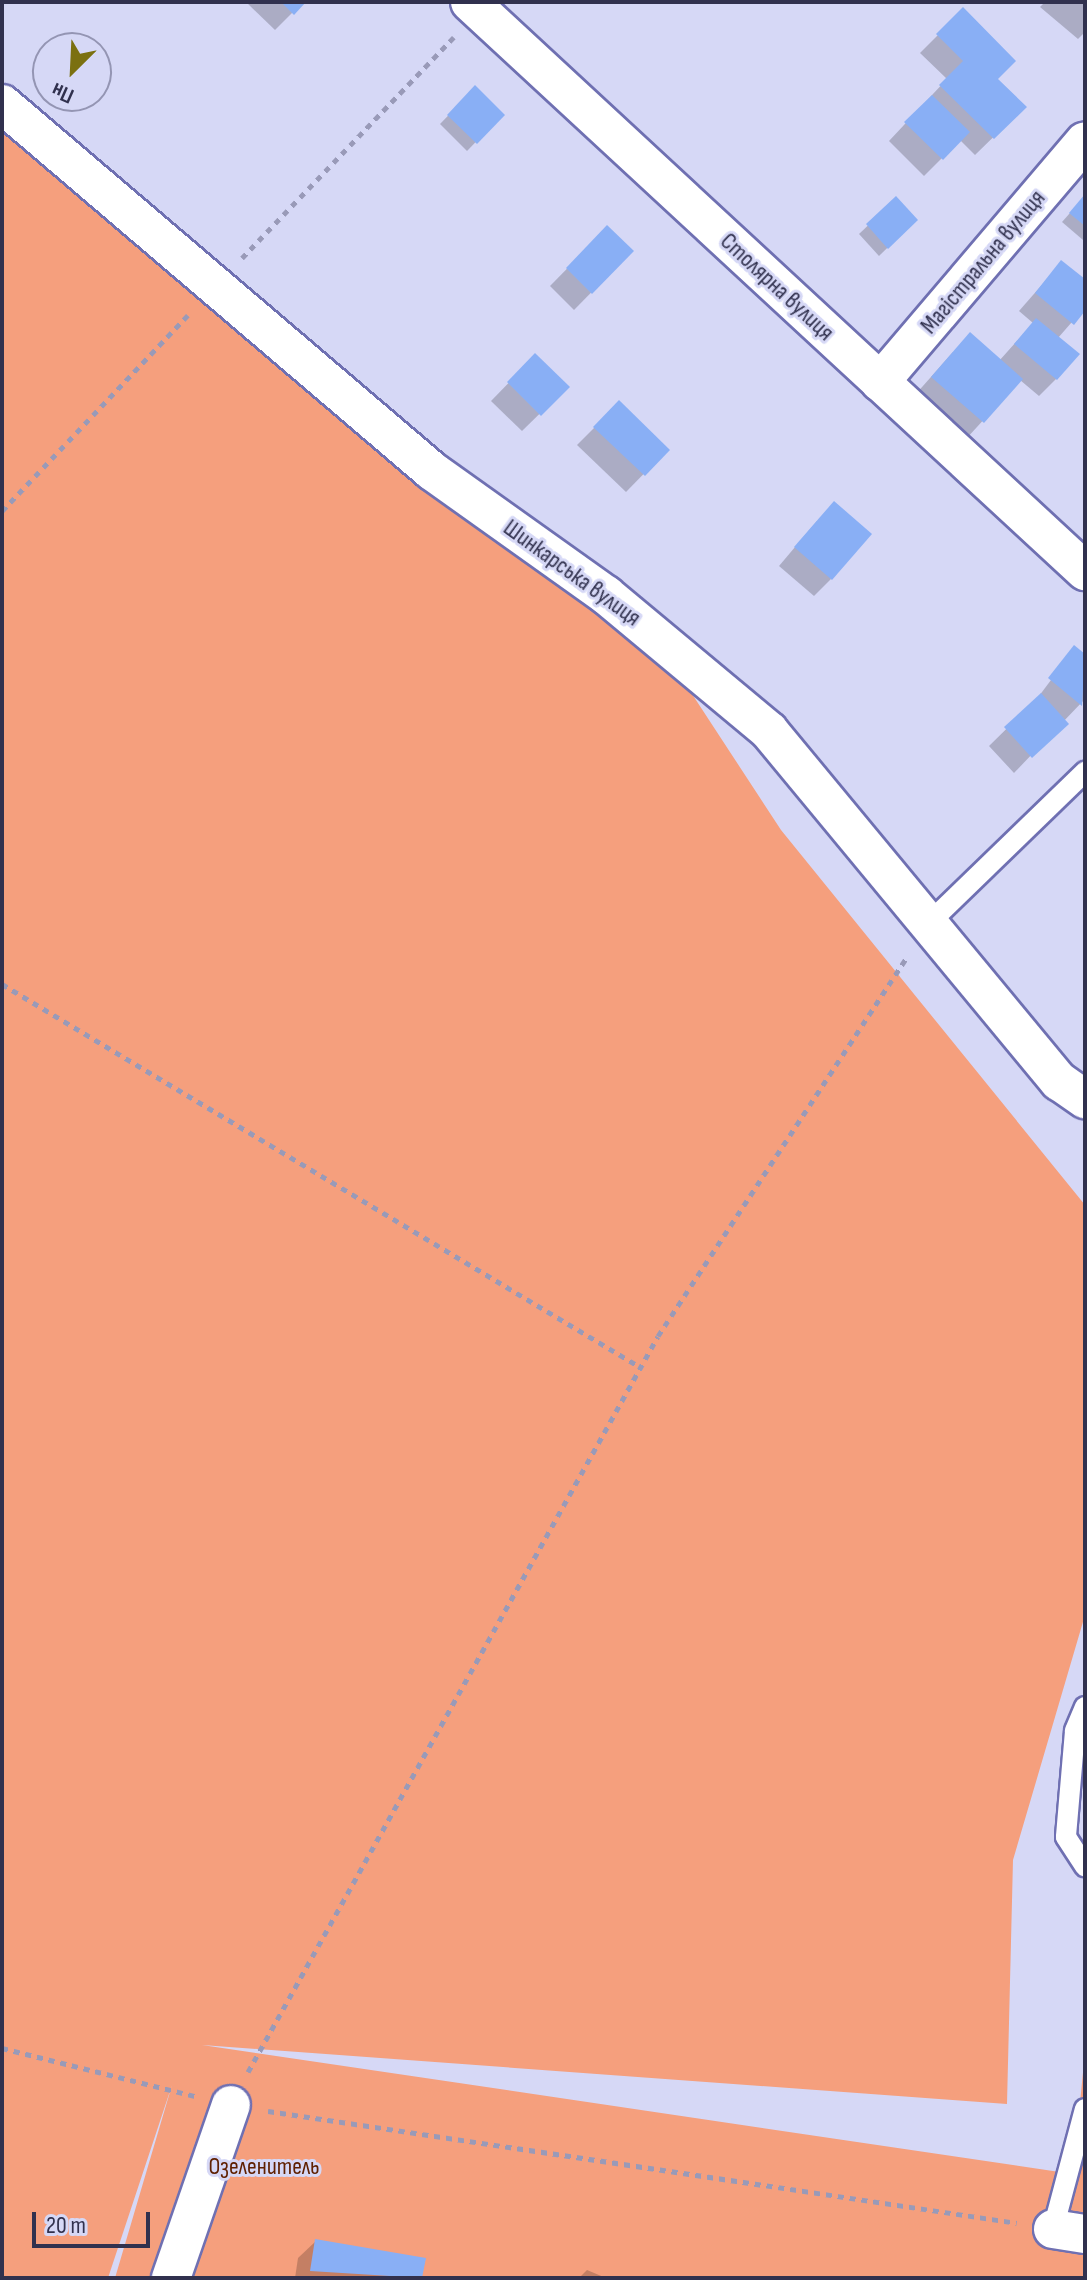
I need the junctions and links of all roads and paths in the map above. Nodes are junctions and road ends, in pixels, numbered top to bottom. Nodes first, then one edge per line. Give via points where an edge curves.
1 (478, 5) edge
2 (2, 104) edge
3 (1085, 141) edge
4 (218, 283) junction
5 (880, 382) junction
6 (2, 511) edge
7 (1085, 571) edge
8 (1085, 772) edge
9 (928, 924) junction
10 (2, 984) edge
11 (1085, 1099) edge
12 (640, 1367) junction
13 (1085, 1707) edge
14 (1085, 1866) edge
15 (2, 2048) edge
16 (231, 2105) junction
17 (1085, 2109) edge
18 (1069, 2232) edge
19 (171, 2278) edge

1 - 4 path
1 - 5 street, Столярна вулиця
2 - 4 street, Шинкарська вулиця
3 - 5 street, Магістральна вулиця
4 - 6 path
4 - 9 street, Шинкарська вулиця via 432,471 617,604 769,731
5 - 7 street, Столярна вулиця
8 - 9 lane
9 - 11 street, Шинкарська вулиця via 1059,1081
9 - 12 path
10 - 12 path
12 - 16 path
13 - 14 lane via 1075,1731 1066,1837
15 - 16 path
16 - 18 path
16 - 19 street
17 - 18 lane

